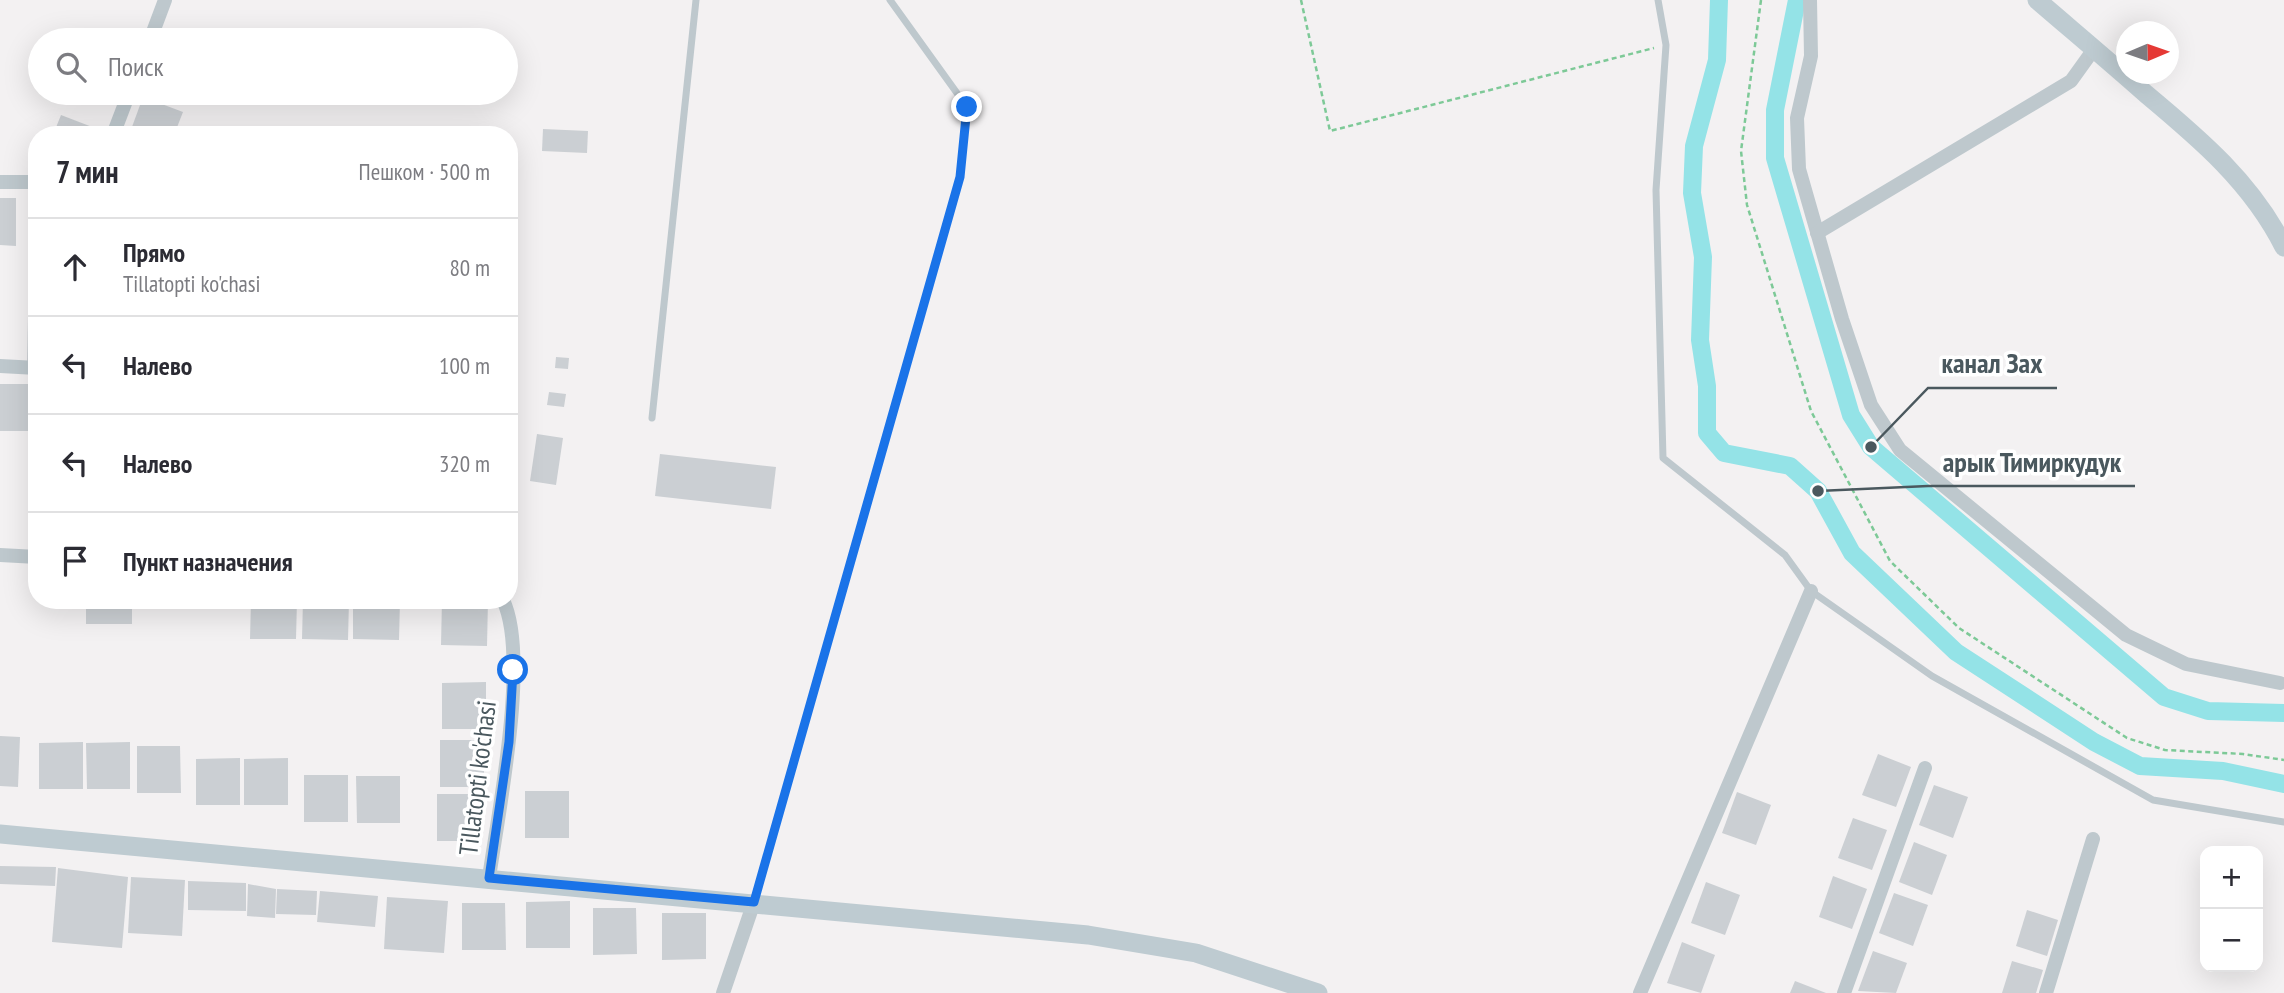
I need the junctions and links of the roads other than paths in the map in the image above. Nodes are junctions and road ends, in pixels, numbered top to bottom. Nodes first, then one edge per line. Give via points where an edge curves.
1 (165, 0) edge
2 (696, 0) edge
3 (890, 0) edge
4 (1658, 0) edge
5 (1810, 0) edge
6 (2037, 0) edge
7 (154, 28) edge
8 (2094, 49) junction
9 (125, 105) edge
10 (117, 126) edge
11 (0, 182) edge
12 (28, 182) edge
13 (1817, 233) junction
14 (2284, 247) edge
15 (0, 366) edge
16 (28, 368) edge
17 (652, 418) dead end
18 (0, 555) edge
19 (28, 557) edge
20 (1811, 591) junction
21 (505, 609) edge
22 (2280, 683) dead end
23 (1925, 768) dead end
24 (2284, 822) edge
25 (0, 834) edge
26 (2093, 839) dead end
27 (489, 878) junction
28 (754, 902) junction
29 (723, 993) edge
30 (1318, 993) edge
31 (1640, 993) edge
32 (1844, 993) edge
33 (2046, 993) edge

1 - 7 street
2 - 17 lane
3 - 28 lane via 967,107 960,177
4 - 20 lane via 1666,45 1657,190 1663,458 1785,555
5 - 13 street via 1811,56 1797,118 1799,169
6 - 8 main road
8 - 13 street via 2071,80
8 - 14 main road via 2239,178 2270,218
9 - 10 street
11 - 12 street
13 - 22 street via 1871,405 1900,450 2126,635 2186,664
15 - 16 street
18 - 19 street
20 - 24 lane via 1932,676 2153,800
20 - 31 street
21 - 27 street, Tillatopti ko'chasi via 513,670 509,742
23 - 32 street
25 - 27 main road
26 - 33 street
27 - 28 main road
28 - 29 street
28 - 30 main road via 1136,942 1214,958

